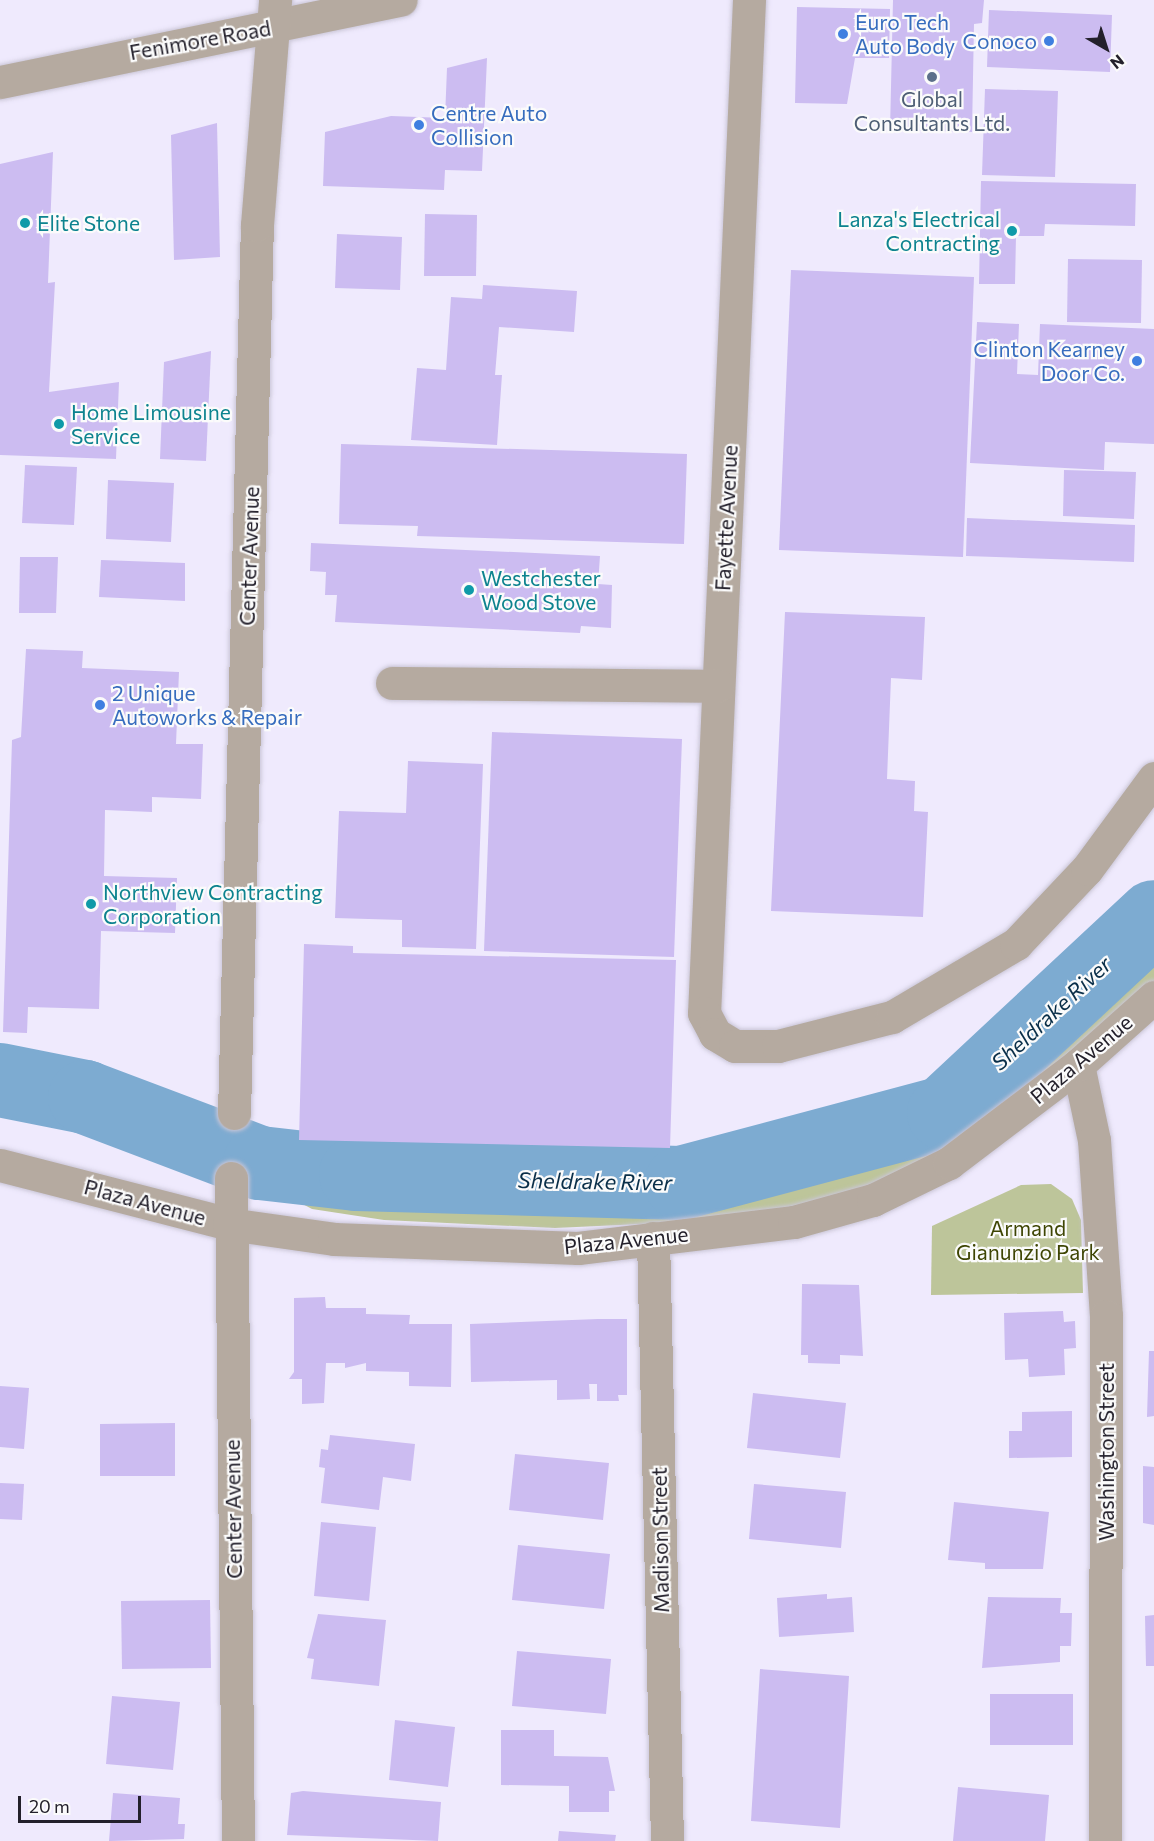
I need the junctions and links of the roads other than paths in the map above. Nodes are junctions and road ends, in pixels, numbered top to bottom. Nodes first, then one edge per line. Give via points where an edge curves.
1 (401, 0) edge
2 (749, 0) edge
3 (275, 13) edge
4 (0, 82) edge
5 (392, 683) dead end
6 (718, 686) junction
7 (1154, 778) edge
8 (1154, 997) edge
9 (1078, 1065) junction
10 (234, 1113) dead end
11 (0, 1165) edge
12 (231, 1178) dead end
13 (230, 1224) junction
14 (653, 1238) junction
15 (238, 1841) edge
16 (667, 1841) edge
17 (1105, 1841) edge

1 - 3 street, Fenimore Road
2 - 6 street, Fayette Avenue
3 - 4 street, Fenimore Road
3 - 10 street, Center Avenue via 257,225
5 - 6 street
6 - 7 street, Fayette Avenue via 704,1013 715,1034 735,1046 778,1046 892,1017 1016,944 1088,869
8 - 9 street, Plaza Avenue
9 - 14 street, Plaza Avenue via 949,1163 873,1200 794,1222
9 - 17 street, Washington Street via 1094,1140 1106,1316
11 - 13 street, Plaza Avenue
12 - 13 street, Center Avenue
13 - 14 street, Plaza Avenue via 334,1239 567,1247
13 - 15 street, Center Avenue
14 - 16 street, Madison Street

